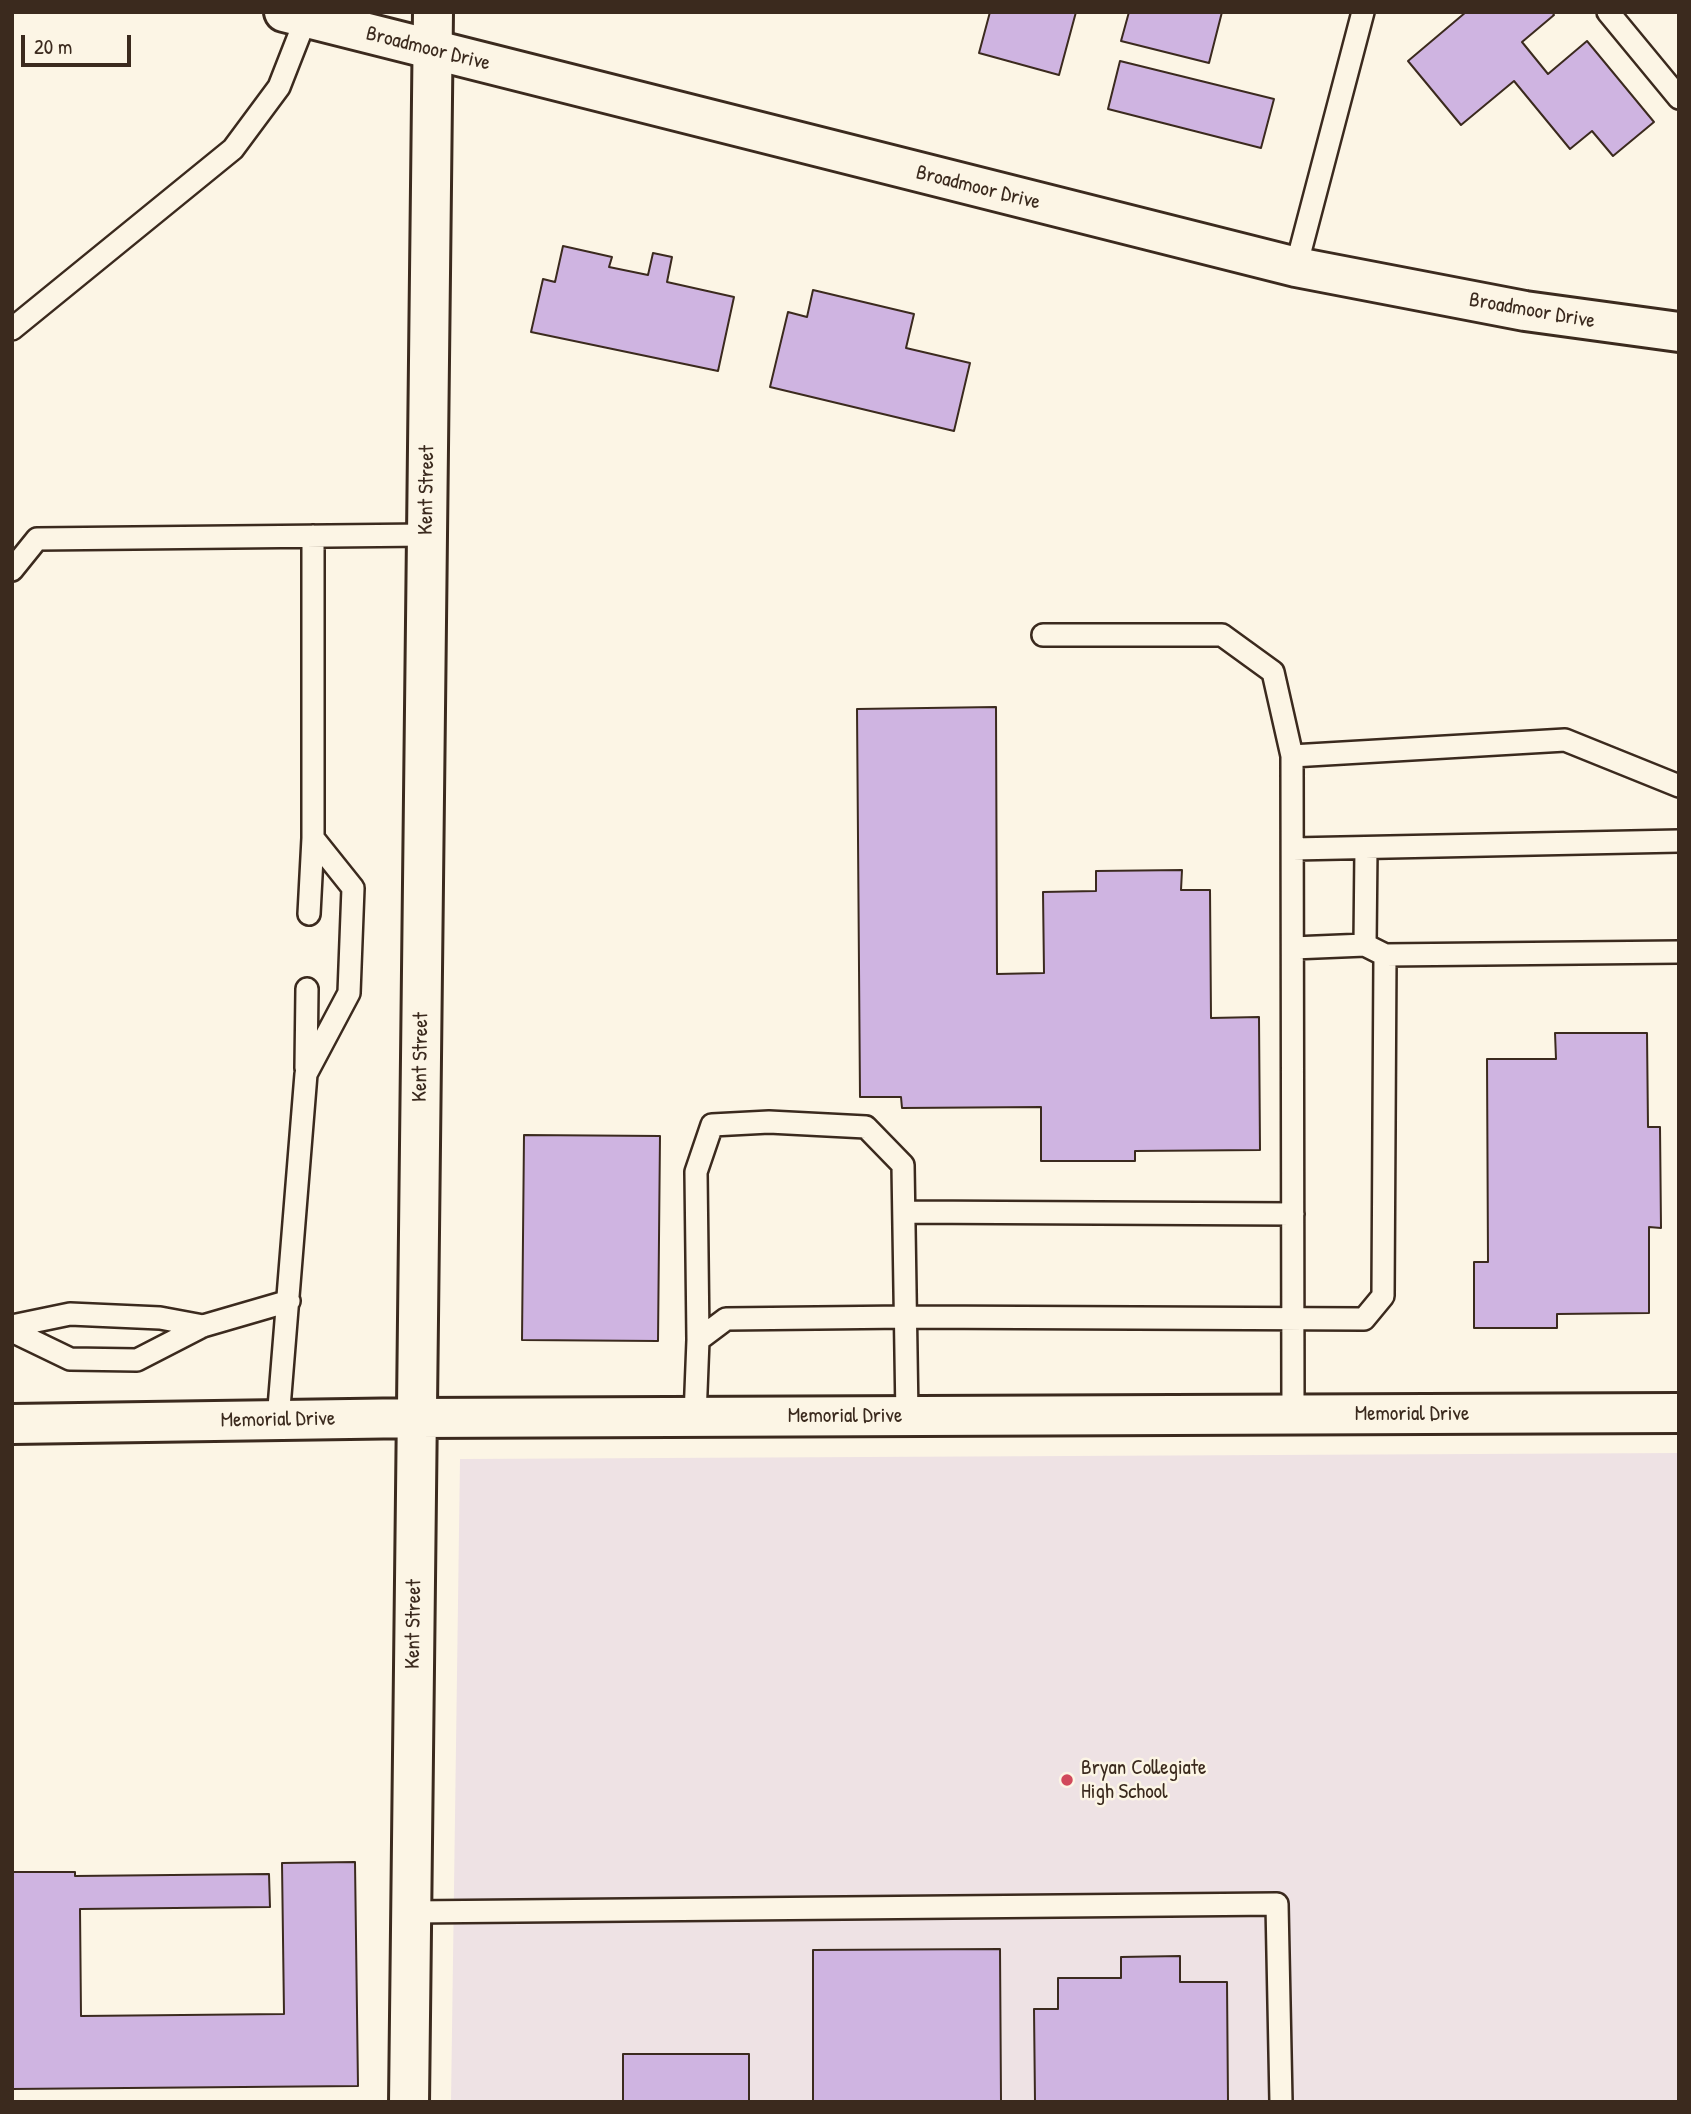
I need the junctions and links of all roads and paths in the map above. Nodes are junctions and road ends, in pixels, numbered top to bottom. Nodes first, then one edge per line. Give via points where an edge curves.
1 (433, 12) edge
2 (1363, 12) edge
3 (1608, 12) edge
4 (295, 15) edge
5 (432, 51) junction
6 (1679, 98) edge
7 (1296, 267) junction
8 (12, 329) edge
9 (1679, 332) edge
10 (427, 535) junction
11 (313, 536) junction
12 (12, 570) edge
13 (1043, 635) dead end
14 (1292, 756) junction
15 (1679, 786) edge
16 (313, 838) junction
17 (1679, 841) edge
18 (1366, 848) junction
19 (1293, 849) junction
20 (309, 914) dead end
21 (1365, 945) junction
22 (1293, 948) junction
23 (1679, 952) edge
24 (1385, 955) junction
25 (307, 989) dead end
26 (306, 1074) junction
27 (904, 1212) junction
28 (1293, 1214) junction
29 (289, 1301) junction
30 (907, 1317) junction
31 (1293, 1320) junction
32 (203, 1326) junction
33 (12, 1328) edge
34 (698, 1340) junction
35 (1679, 1413) edge
36 (1293, 1415) junction
37 (907, 1416) junction
38 (695, 1417) junction
39 (417, 1418) junction
40 (278, 1420) junction
41 (12, 1424) edge
42 (411, 1912) junction
43 (409, 2102) edge
44 (1282, 2102) edge

1 - 5 street, Kent Street
2 - 7 lane
3 - 6 lane
4 - 5 street, Broadmoor Drive
4 - 8 lane via 279,87 233,149
5 - 7 street, Broadmoor Drive
5 - 10 street, Kent Street
7 - 9 street, Broadmoor Drive via 1525,311
10 - 11 lane
10 - 39 street, Kent Street
11 - 12 lane via 37,539
11 - 16 lane
13 - 14 lane via 1223,635 1273,672
14 - 15 lane via 1565,740
14 - 19 lane
16 - 20 lane
16 - 26 lane via 353,888 349,993
17 - 18 lane
18 - 19 lane
18 - 21 lane
19 - 22 lane
21 - 22 lane
21 - 24 lane
22 - 28 lane
23 - 24 lane
24 - 31 lane via 1383,1296 1364,1319
25 - 26 lane
26 - 29 lane
27 - 28 lane
27 - 30 lane
27 - 34 lane via 903,1165 866,1127 769,1122 712,1125 696,1172
28 - 31 lane
29 - 32 lane
29 - 40 lane
30 - 31 lane
30 - 34 lane via 726,1320
30 - 37 lane
31 - 36 lane
32 - 33 lane via 160,1318 70,1314
32 - 33 lane via 137,1360 70,1359
34 - 38 lane
35 - 36 street, Memorial Drive
36 - 37 street, Memorial Drive
37 - 38 street, Memorial Drive
38 - 39 street, Memorial Drive
39 - 40 street, Memorial Drive
39 - 42 street, Kent Street
40 - 41 street, Memorial Drive
42 - 43 street, Kent Street
42 - 44 lane via 1277,1904

